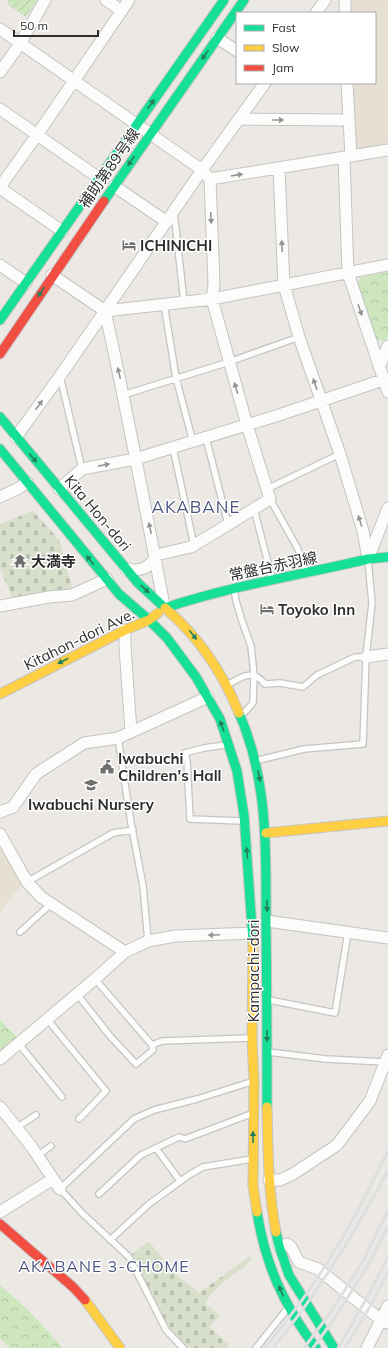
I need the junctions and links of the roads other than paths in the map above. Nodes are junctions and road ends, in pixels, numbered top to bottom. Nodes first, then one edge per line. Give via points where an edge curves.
1 (45, 0) edge
2 (106, 0) edge
3 (129, 0) edge
4 (224, 0) edge
5 (244, 0) edge
6 (326, 0) edge
7 (345, 0) edge
8 (122, 11) junction
9 (317, 12) edge
10 (345, 12) edge
11 (0, 29) edge
12 (217, 38) junction
13 (20, 44) junction
14 (236, 50) edge
15 (0, 72) edge
16 (74, 80) junction
17 (264, 84) edge
18 (347, 84) edge
19 (0, 110) edge
20 (239, 119) junction
21 (349, 120) junction
22 (137, 125) junction
23 (150, 134) junction
24 (37, 135) junction
25 (388, 150) edge
26 (348, 156) junction
27 (278, 169) junction
28 (202, 170) junction
29 (99, 178) junction
30 (210, 179) junction
31 (114, 186) junction
32 (0, 187) edge
33 (174, 212) junction
34 (167, 222) junction
35 (62, 231) junction
36 (0, 265) edge
37 (388, 265) edge
38 (348, 273) junction
39 (52, 275) junction
40 (26, 283) junction
41 (284, 285) junction
42 (212, 299) junction
43 (184, 302) junction
44 (164, 304) junction
45 (105, 312) junction
46 (0, 320) edge
47 (299, 337) junction
48 (388, 346) edge
49 (0, 354) edge
50 (229, 362) junction
51 (380, 367) junction
52 (60, 376) junction
53 (176, 378) junction
54 (383, 380) junction
55 (388, 392) edge
56 (123, 395) junction
57 (321, 401) junction
58 (0, 417) edge
59 (247, 425) junction
60 (16, 437) junction
61 (206, 438) junction
62 (193, 442) junction
63 (173, 448) junction
64 (0, 449) edge
65 (340, 454) junction
66 (136, 459) junction
67 (82, 469) junction
68 (27, 482) junction
69 (59, 489) junction
70 (269, 494) junction
71 (0, 496) edge
72 (388, 508) edge
73 (254, 509) junction
74 (228, 524) junction
75 (194, 545) junction
76 (156, 555) junction
77 (388, 557) edge
78 (368, 559) junction
79 (126, 569) junction
80 (305, 573) junction
81 (106, 579) junction
82 (272, 580) junction
83 (234, 588) junction
84 (0, 606) edge
85 (165, 608) junction
86 (133, 610) junction
87 (149, 620) junction
88 (125, 630) junction
89 (388, 654) edge
90 (366, 656) junction
91 (254, 675) junction
92 (227, 685) junction
93 (1, 691) edge
94 (208, 697) junction
95 (242, 716) junction
96 (131, 732) junction
97 (118, 738) junction
98 (229, 744) junction
99 (256, 761) junction
100 (0, 812) edge
101 (244, 821) junction
102 (388, 821) edge
103 (133, 830) junction
104 (266, 833) junction
105 (0, 834) edge
106 (27, 882) junction
107 (50, 904) junction
108 (267, 925) junction
109 (253, 931) junction
110 (20, 932) dead end
111 (348, 932) junction
112 (388, 938) edge
113 (148, 941) junction
114 (125, 952) junction
115 (95, 979) junction
116 (78, 994) junction
117 (267, 1000) junction
118 (47, 1019) junction
119 (252, 1038) junction
120 (18, 1043) junction
121 (152, 1045) junction
122 (267, 1052) junction
123 (387, 1058) edge
124 (0, 1059) edge
125 (254, 1082) junction
126 (62, 1097) dead end
127 (0, 1107) edge
128 (253, 1113) junction
129 (36, 1115) dead end
130 (79, 1119) dead end
131 (16, 1128) junction
132 (50, 1146) dead end
133 (156, 1148) junction
134 (37, 1156) junction
135 (253, 1158) junction
136 (53, 1179) junction
137 (269, 1180) junction
138 (180, 1181) junction
139 (60, 1189) junction
140 (99, 1194) dead end
141 (0, 1212) edge
142 (0, 1224) edge
143 (110, 1240) junction
144 (279, 1246) junction
145 (388, 1306) edge
146 (288, 1308) junction
147 (384, 1322) edge
148 (120, 1348) edge
149 (183, 1348) edge
150 (256, 1348) edge
151 (316, 1348) edge
152 (334, 1348) edge
153 (367, 1348) edge

1 - 13 street
2 - 8 street
3 - 8 street
22 -> 4 main road, 補助第89号線
5 - 12 main road, 補助第89号線
6 - 9 street
7 - 10 street
8 - 16 street
11 - 13 street
12 - 14 street
12 -> 23 main road, 補助第89号線
13 - 15 street
13 - 16 street
16 - 22 street
16 - 24 street
17 - 20 street
18 - 21 street
19 - 24 street
20 -> 21 street
20 - 28 street
21 - 26 street
22 - 23 street
22 - 29 main road, 補助第89号線
23 - 28 street
23 -> 31 main road, 補助第89号線
24 - 29 street
24 - 32 street
25 - 26 street
26 - 27 street
26 - 38 street
30 -> 27 street
41 -> 27 street
28 - 30 street
28 - 33 street
29 - 35 main road, 補助第89号線
30 -> 42 street via 214,284
31 - 34 street
31 - 39 main road, 補助第89号線
32 - 35 street
33 - 34 street
33 - 43 lane
34 - 45 street
35 - 40 main road, 補助第89号線
36 - 40 street
37 - 38 street
38 - 41 street
38 -> 51 street
39 - 45 street
39 -> 49 main road, 補助第89号線
40 - 46 main road, 補助第89号線
41 - 42 street
41 - 47 street
42 - 43 street
42 - 50 street
43 - 44 street
44 - 45 street
44 - 53 lane
45 - 52 street
56 -> 45 street
47 - 50 lane
57 -> 47 street
48 - 51 street
50 - 53 lane
59 -> 50 street
51 - 54 street
60 -> 52 street
52 - 67 lane
53 - 56 lane
53 - 62 lane
54 - 55 street
54 - 57 street
56 - 66 street
57 - 59 street
57 - 65 street
58 - 60 main road, Kita Hon-dori
59 - 61 street
59 - 70 street
60 -> 69 main road, Kita Hon-dori
61 - 62 street
61 - 74 lane
62 - 63 street
63 - 66 street
63 - 75 lane
64 - 68 main road
65 - 70 lane
78 -> 65 street via 363,531
67 -> 66 street
76 -> 66 street
67 - 69 street
68 - 71 street via 20,488
81 -> 68 main road
69 - 79 main road, Kita Hon-dori
70 - 73 street
70 - 80 lane via 298,549
72 - 78 street
73 - 74 street
73 - 82 lane
74 - 75 street
75 - 76 street
76 - 79 street via 147,567 137,570
76 - 85 street
77 - 78 main road, 常盤台赤羽線
78 - 80 main road, 常盤台赤羽線
78 - 90 lane via 372,604
79 -> 85 main road, Kita Hon-dori
80 - 82 main road, 常盤台赤羽線
81 - 84 street via 72,596 49,597
81 - 86 main road
82 - 83 main road, 常盤台赤羽線
83 - 85 main road, 常盤台赤羽線 via 191,598
83 - 91 lane via 242,621 252,646
85 - 86 main road
85 - 87 main road
85 -> 92 main road, Kampachi-dori via 188,628
86 - 87 main road, Kampachi-dori
87 - 88 main road, Kitahon-dori Ave.
87 - 94 main road, Kampachi-dori via 179,653
88 -> 93 main road, Kitahon-dori Ave.
88 - 96 street
89 - 90 street
90 - 91 lane via 355,657 317,675 303,687 280,683 265,684 260,677
90 - 99 lane via 363,744 304,749
91 - 92 lane via 241,677
91 - 95 lane via 253,703
92 - 95 main road, Kampachi-dori
94 - 96 street
98 -> 94 main road, Kampachi-dori
95 - 99 main road, Kampachi-dori
96 - 97 street
97 - 100 street via 84,743 36,774 13,807
97 - 103 lane
98 - 101 main road, Kampachi-dori via 237,771
98 - 101 lane via 185,753 190,819
99 -> 104 main road, Kampachi-dori via 264,798
109 -> 101 main road, Kampachi-dori
102 - 104 main road
103 - 106 lane via 113,833
103 - 113 lane via 143,886
104 -> 108 main road, Kampachi-dori
105 - 106 street
106 - 107 street
107 - 110 lane
107 - 114 street
108 - 109 main road
108 - 111 street
108 - 117 main road, Kampachi-dori
109 -> 113 street via 175,936
109 - 119 main road, Kampachi-dori
111 - 112 street
111 - 117 lane via 335,1013
113 - 114 street
114 - 115 street
115 - 116 street
115 - 121 lane
116 - 118 street
116 - 121 lane via 110,1036 136,1064 154,1050
117 -> 122 main road, Kampachi-dori
118 - 120 street
118 - 130 lane via 106,1091
119 - 121 lane via 162,1041
119 - 125 main road, Kampachi-dori
120 - 124 street
120 - 126 lane
122 - 123 lane via 326,1059
122 - 137 main road, Kampachi-dori
123 - 137 street via 370,1100 337,1145 294,1174 280,1180
125 - 128 main road, Kampachi-dori
125 - 139 lane via 154,1110 134,1119
127 - 131 street
128 - 133 lane via 185,1139 179,1137
135 -> 128 main road, Kampachi-dori
129 - 131 lane
131 - 134 street
132 - 134 lane
133 - 138 lane
133 - 140 lane via 141,1155
134 - 136 street
135 - 138 lane via 203,1167
146 -> 135 main road, Kampachi-dori via 263,1241 255,1201
136 - 139 street
136 - 141 street
137 - 144 main road, Kampachi-dori via 271,1207
138 - 143 lane via 149,1204
139 - 143 lane
142 - 148 main road via 77,1292 98,1316
143 - 149 lane via 129,1257 166,1330
144 - 147 street via 287,1244 299,1262 318,1269
144 - 152 main road, Kampachi-dori via 296,1288
145 - 147 street
146 - 150 lane
146 - 151 main road, Kampachi-dori
147 - 153 street

